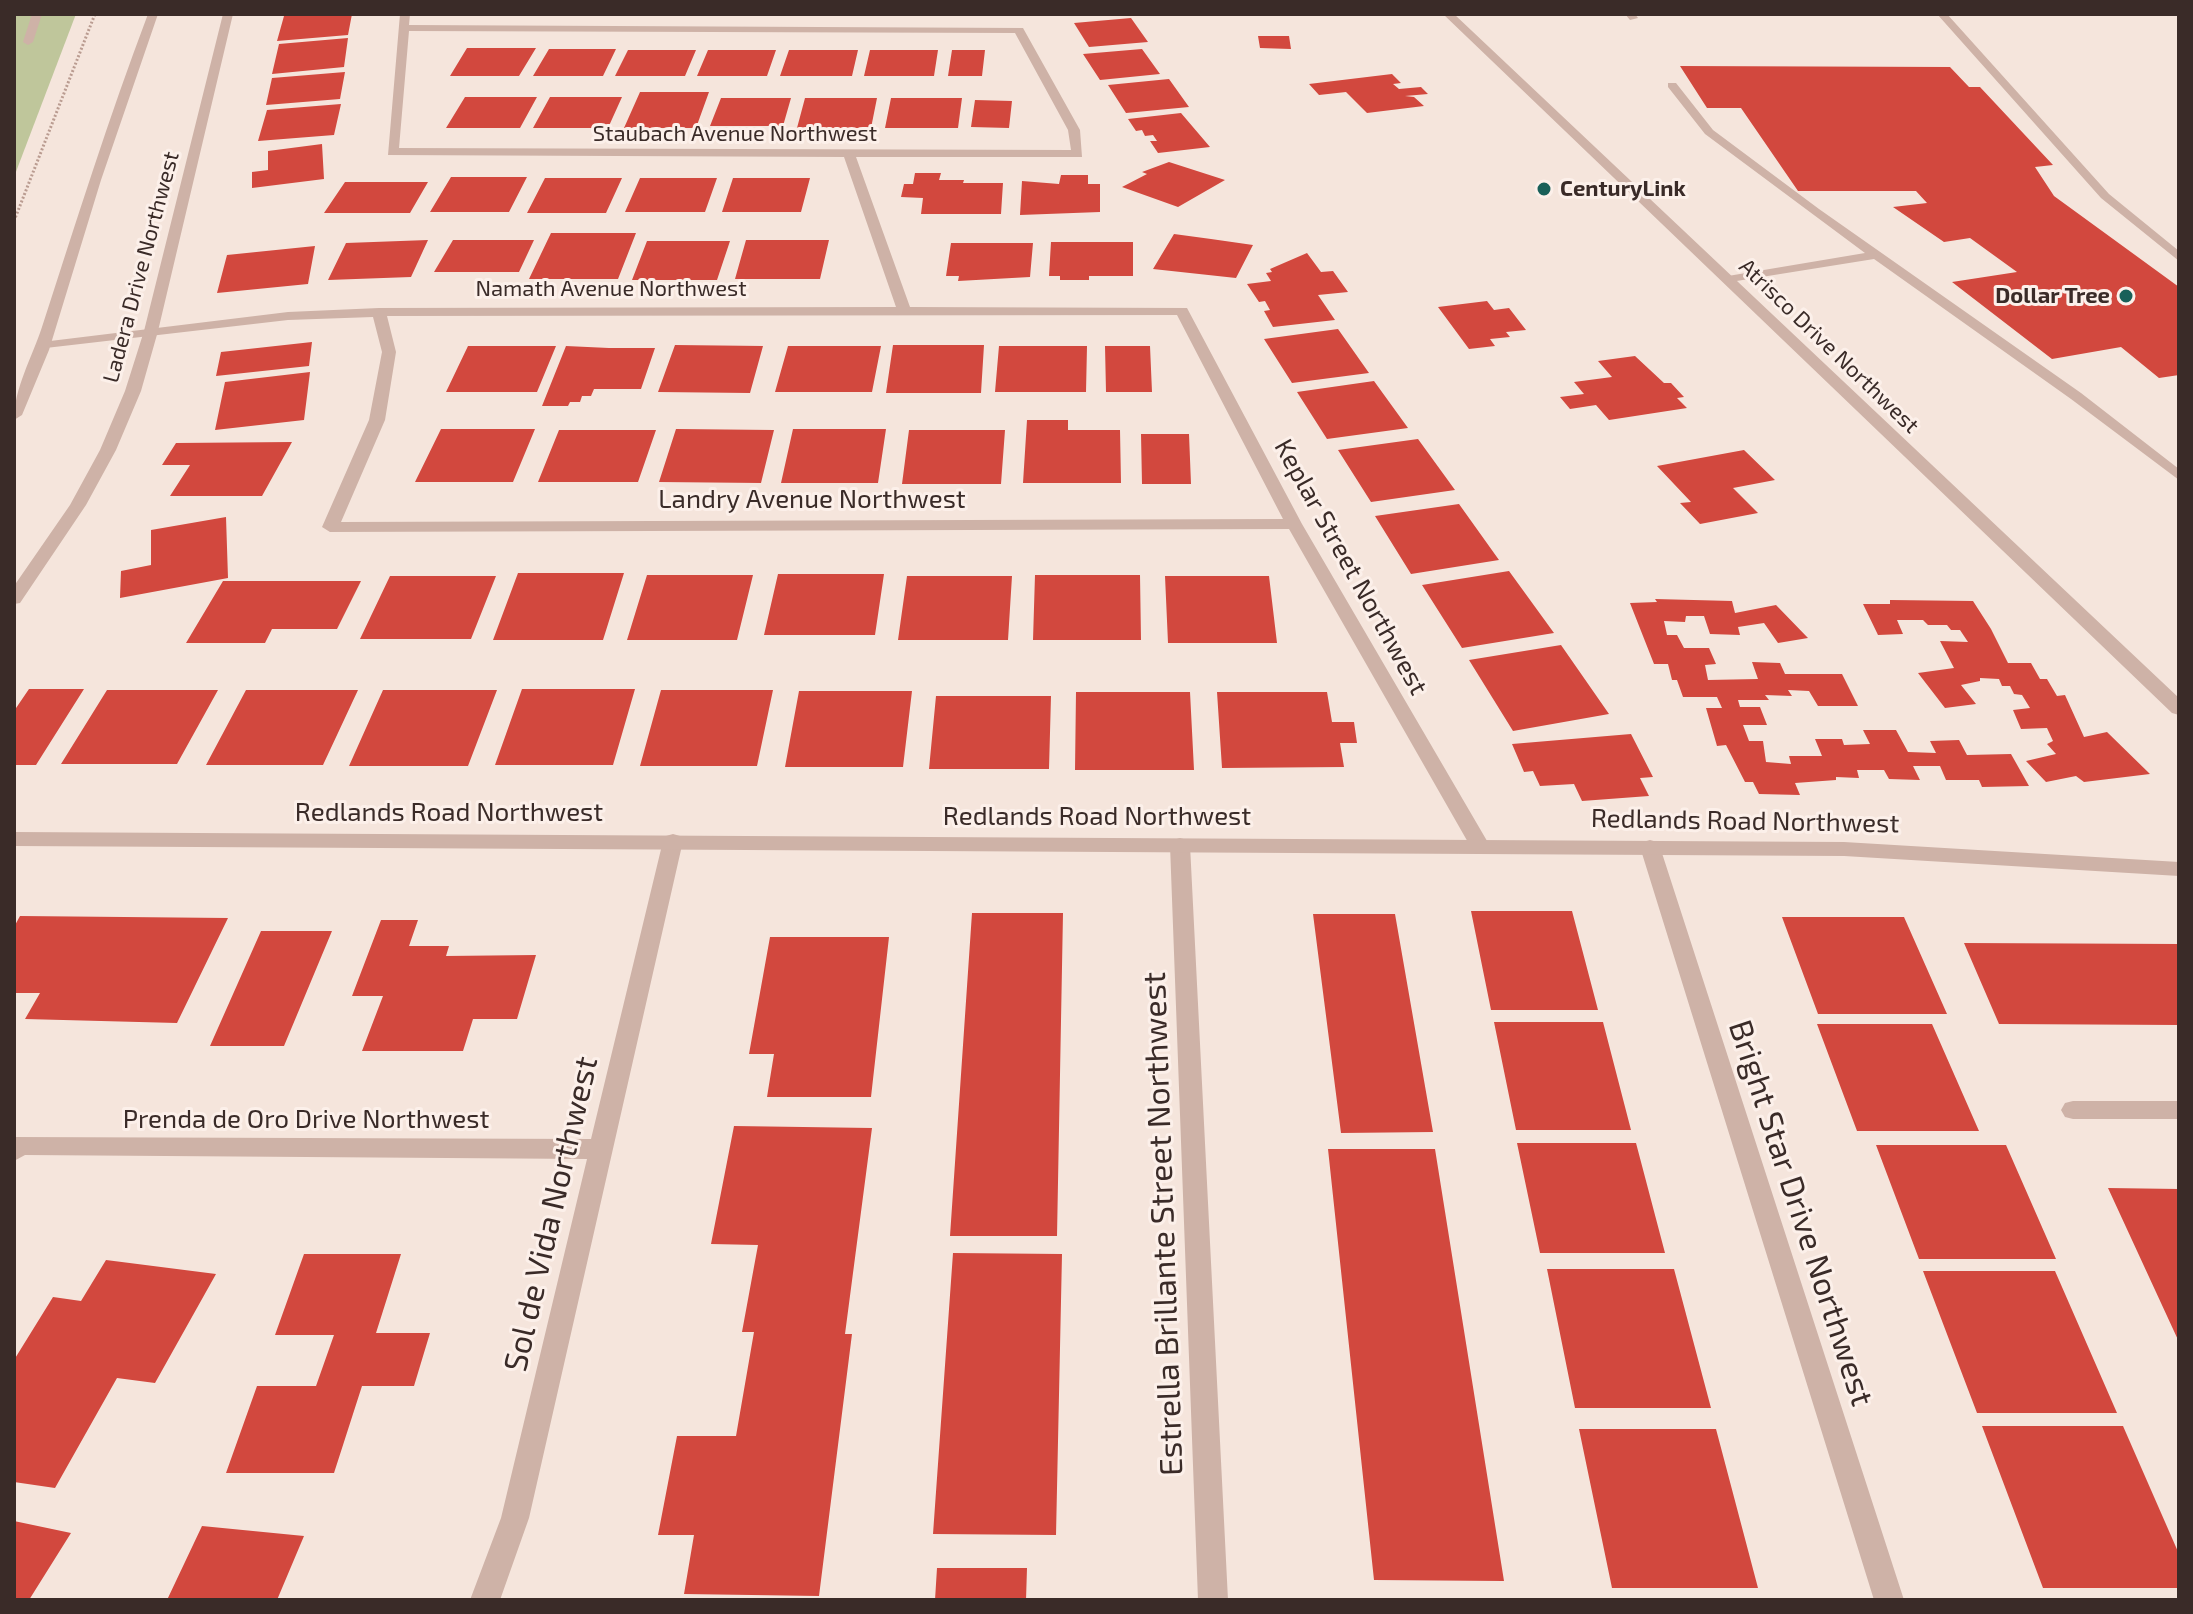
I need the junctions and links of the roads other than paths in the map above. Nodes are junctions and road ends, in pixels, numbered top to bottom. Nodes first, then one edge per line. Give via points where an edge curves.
1 (37, 14) edge
2 (153, 14) edge
3 (228, 14) edge
4 (405, 14) edge
5 (1448, 14) edge
6 (1942, 14) edge
7 (405, 28) junction
8 (28, 42) dead end
9 (1672, 85) dead end
10 (849, 154) junction
11 (1876, 255) junction
12 (2179, 257) edge
13 (1728, 280) junction
14 (904, 311) junction
15 (1182, 311) joint
16 (379, 312) junction
17 (151, 331) junction
18 (42, 346) junction
19 (14, 415) edge
20 (2179, 476) edge
21 (1294, 524) junction
22 (14, 599) edge
23 (2179, 709) edge
24 (14, 839) edge
25 (673, 841) junction
26 (1180, 845) junction
27 (1480, 846) junction
28 (1650, 847) junction
29 (2179, 869) edge
30 (2073, 1110) dead end
31 (2179, 1110) edge
32 (600, 1149) junction
33 (14, 1151) edge
34 (485, 1600) edge
35 (1213, 1600) edge
36 (1889, 1600) edge

1 - 8 lane
2 - 18 street
3 - 17 street, Ladera Drive Northwest
4 - 7 street
5 - 13 street, Atrisco Drive Northwest
6 - 12 lane via 2105,196
7 - 10 street, Staubach Avenue Northwest via 392,152
7 - 10 street, Staubach Avenue Northwest via 1019,30 1074,130 1078,154
9 - 11 lane via 1709,132
10 - 14 street
11 - 13 lane
11 - 20 lane
13 - 23 street, Atrisco Drive Northwest
14 - 15 street, Namath Avenue Northwest
14 - 16 street, Namath Avenue Northwest
15 - 21 street, Keplar Street Northwest
16 - 17 street, Namath Avenue Northwest
16 - 21 street, Landry Avenue Northwest via 389,352 377,420 330,527
17 - 18 street, Namath Avenue Northwest
17 - 22 street, Ladera Drive Northwest via 108,450
18 - 19 street
21 - 27 street, Keplar Street Northwest
24 - 25 street, Redlands Road Northwest
25 - 26 street, Redlands Road Northwest
25 - 32 street, Sol de Vida Northwest
26 - 27 street, Redlands Road Northwest
26 - 35 street, Estrella Brillante Street Northwest
27 - 28 street, Redlands Road Northwest
28 - 29 street, Redlands Road Northwest via 1844,849
28 - 36 street, Bright Star Drive Northwest
30 - 31 street
32 - 33 street, Prenda de Oro Drive Northwest via 18,1145
32 - 34 street, Sol de Vida Northwest via 515,1518

